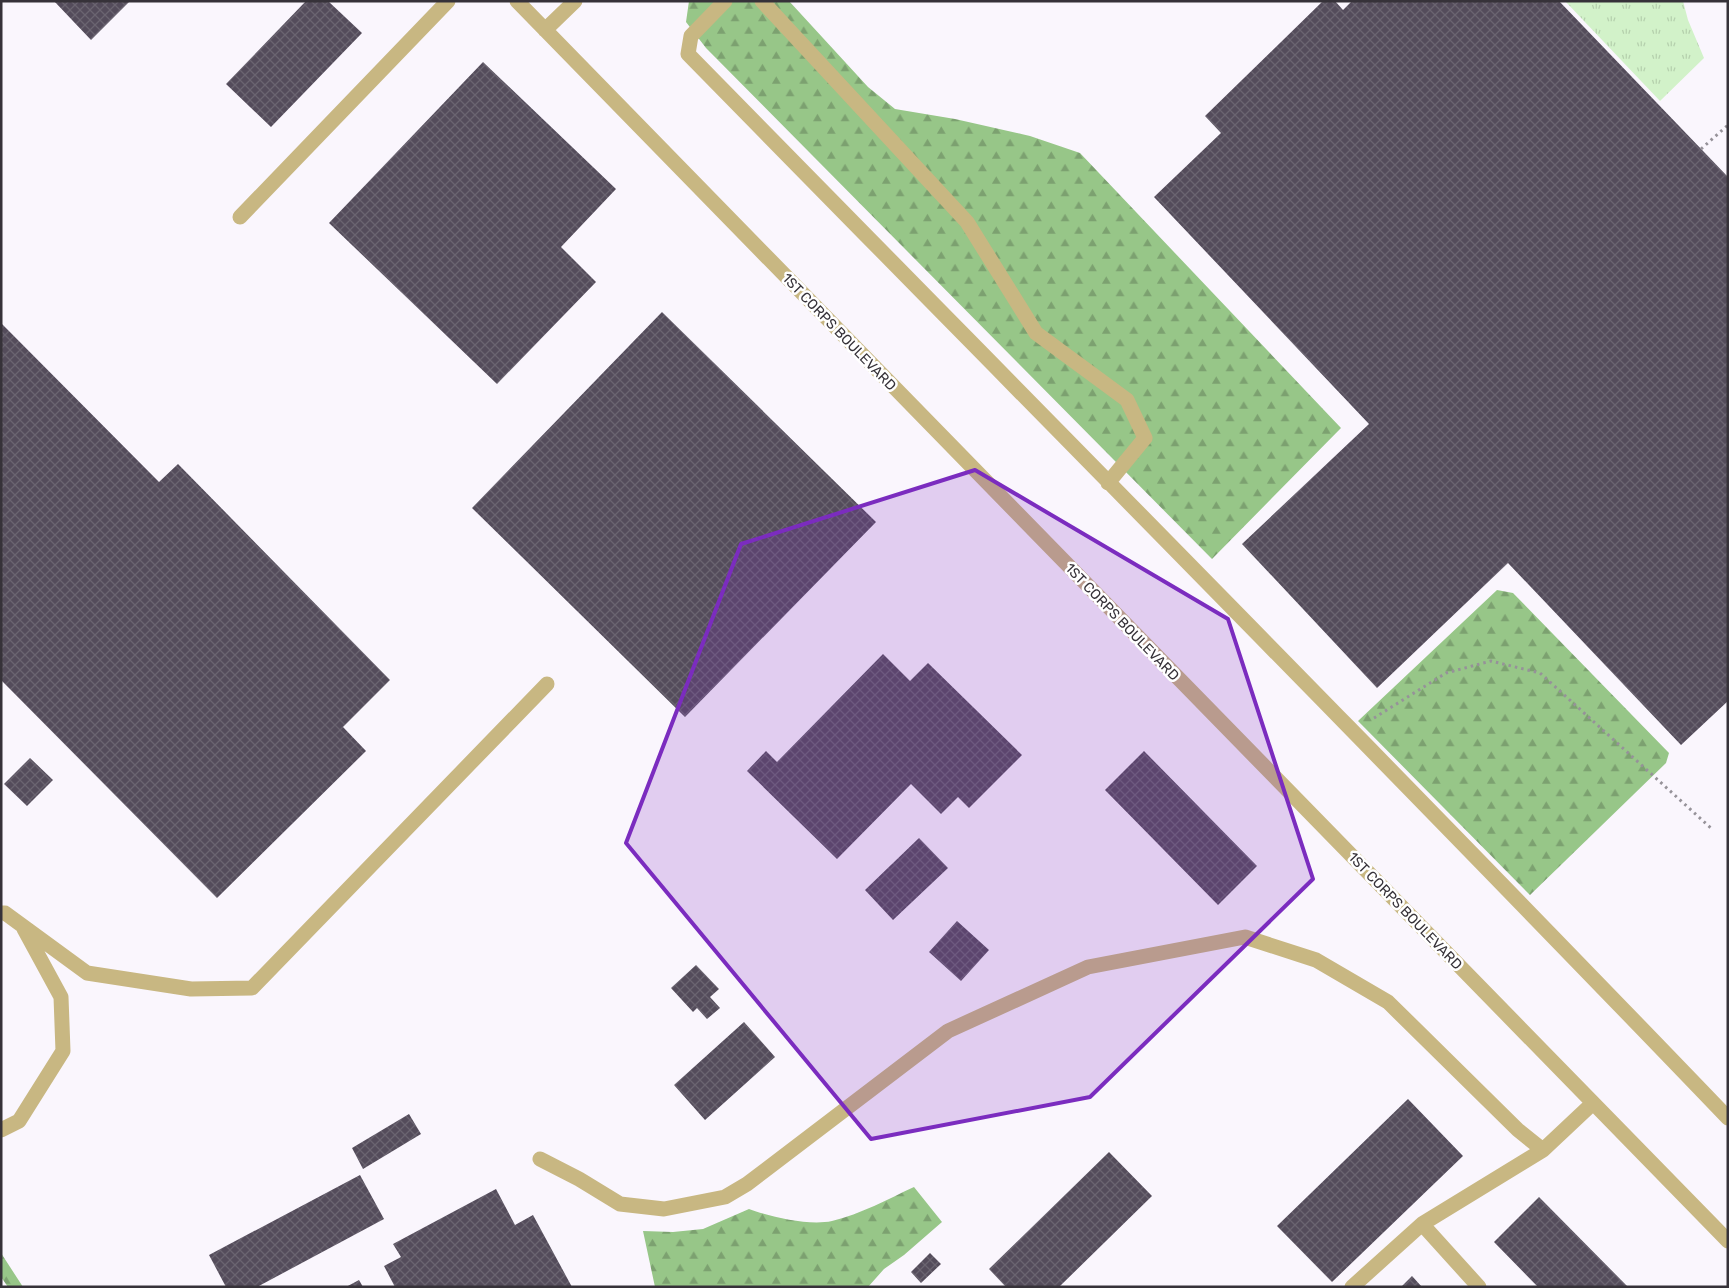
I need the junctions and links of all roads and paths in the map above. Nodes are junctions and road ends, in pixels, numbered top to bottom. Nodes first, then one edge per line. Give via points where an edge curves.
1 (448, 1) edge
2 (517, 1) edge
3 (575, 1) edge
4 (725, 1) edge
5 (762, 1) edge
6 (545, 30) junction
7 (1728, 125) edge
8 (1701, 149) dead end
9 (240, 217) dead end
10 (1108, 483) junction
11 (547, 684) dead end
12 (1354, 731) junction
13 (1712, 829) dead end
14 (1, 913) edge
15 (22, 925) junction
16 (1593, 1103) junction
17 (1728, 1118) edge
18 (1, 1130) edge
19 (1543, 1150) junction
20 (540, 1159) dead end
21 (1422, 1224) junction
22 (1728, 1241) edge
23 (1352, 1287) edge
24 (1479, 1287) edge

1 - 9 lane
2 - 6 lane, 1ST CORPS BOULEVARD
3 - 6 lane
4 - 10 lane via 691,36 688,54
5 - 10 lane via 968,222 1036,333 1127,400 1145,438
6 - 16 lane, 1ST CORPS BOULEVARD
7 - 8 path
10 - 12 lane
11 - 15 lane via 252,988 191,989 87,973
12 - 13 path via 1446,673 1491,661 1540,673
12 - 17 lane
14 - 15 lane
15 - 18 lane via 62,998 63,1051 20,1121
16 - 19 lane
16 - 22 lane, 1ST CORPS BOULEVARD
19 - 20 lane via 1518,1130 1388,1002 1316,960 1244,937 1088,967 948,1030 747,1184 725,1197 664,1209 620,1204
19 - 21 lane
21 - 23 lane
21 - 24 lane

